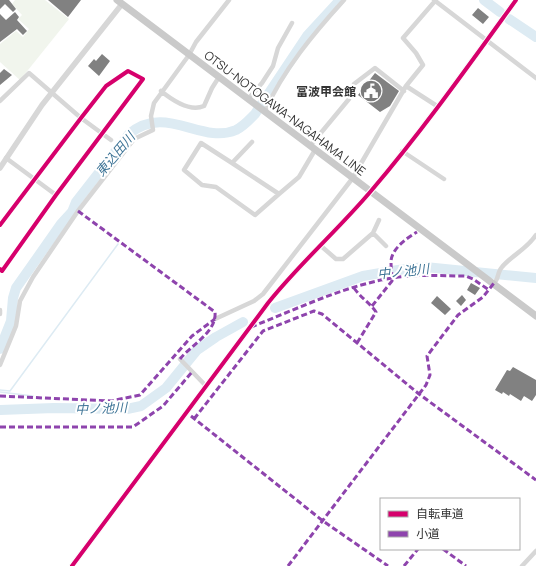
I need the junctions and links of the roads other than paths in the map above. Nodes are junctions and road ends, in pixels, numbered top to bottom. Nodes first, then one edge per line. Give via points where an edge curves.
1 (229, 0) edge
2 (344, 0) edge
3 (434, 0) edge
4 (516, 0) edge
5 (121, 1) edge
6 (292, 23) dead end
7 (487, 40) junction
8 (189, 55) junction
9 (219, 77) junction
10 (536, 78) edge
11 (405, 89) junction
12 (161, 91) junction
13 (53, 92) junction
14 (0, 101) edge
15 (251, 101) junction
16 (437, 106) junction
17 (264, 111) junction
18 (81, 118) junction
19 (102, 133) junction
20 (111, 140) dead end
21 (252, 142) dead end
22 (313, 148) junction
23 (402, 151) junction
24 (6, 158) junction
25 (232, 163) junction
26 (1, 166) edge
27 (34, 178) junction
28 (352, 179) junction
29 (444, 179) dead end
30 (371, 191) junction
31 (279, 194) junction
32 (56, 195) junction
33 (379, 220) dead end
34 (0, 225) edge
35 (373, 233) junction
36 (536, 235) edge
37 (320, 246) junction
38 (386, 246) dead end
39 (0, 269) edge
40 (493, 281) junction
41 (0, 310) edge
42 (0, 314) edge
43 (536, 316) edge
44 (215, 319) dead end
45 (180, 359) dead end
46 (0, 365) edge
47 (206, 386) junction
48 (536, 551) edge
49 (72, 566) edge
50 (522, 566) edge

1 - 8 street
2 - 17 street via 285,76
3 - 7 street
3 - 11 street via 403,38 422,65
4 - 7 street
5 - 8 main road, OTSU-NOTOGAWA-NAGAHAMA LINE
5 - 13 street
6 - 15 street via 278,48 273,66
7 - 10 street
7 - 16 street
8 - 9 main road, OTSU-NOTOGAWA-NAGAHAMA LINE
8 - 12 street
9 - 12 street via 204,106 199,108 175,102
9 - 15 main road, OTSU-NOTOGAWA-NAGAHAMA LINE
11 - 16 street
11 - 22 street via 375,68 354,84 349,99
11 - 28 street
12 - 46 street via 154,103 151,116 153,130 134,139 78,211 33,277 20,301 16,326
13 - 14 street via 29,73
13 - 18 street
13 - 24 street
15 - 17 main road, OTSU-NOTOGAWA-NAGAHAMA LINE
16 - 23 street
17 - 22 main road, OTSU-NOTOGAWA-NAGAHAMA LINE
18 - 19 street
18 - 19 street via 106,86 128,71 143,79
18 - 27 street
19 - 20 street
19 - 32 street
21 - 25 street
22 - 28 main road, OTSU-NOTOGAWA-NAGAHAMA LINE
22 - 31 street via 299,177
23 - 29 street
23 - 30 street
24 - 26 street
24 - 27 street
25 - 31 street
25 - 31 street via 201,144 184,170 202,185 216,187 255,214
27 - 32 street
27 - 34 street
28 - 30 main road, OTSU-NOTOGAWA-NAGAHAMA LINE
28 - 44 street via 262,294 254,301
30 - 37 street
30 - 40 main road, OTSU-NOTOGAWA-NAGAHAMA LINE via 461,260
32 - 39 street via 2,271
33 - 35 street
35 - 37 street via 343,259 336,259
35 - 38 street
36 - 40 street via 529,245 501,268
37 - 47 street via 284,283
40 - 43 main road, OTSU-NOTOGAWA-NAGAHAMA LINE
41 - 42 street
45 - 47 street
47 - 49 street
48 - 50 street

